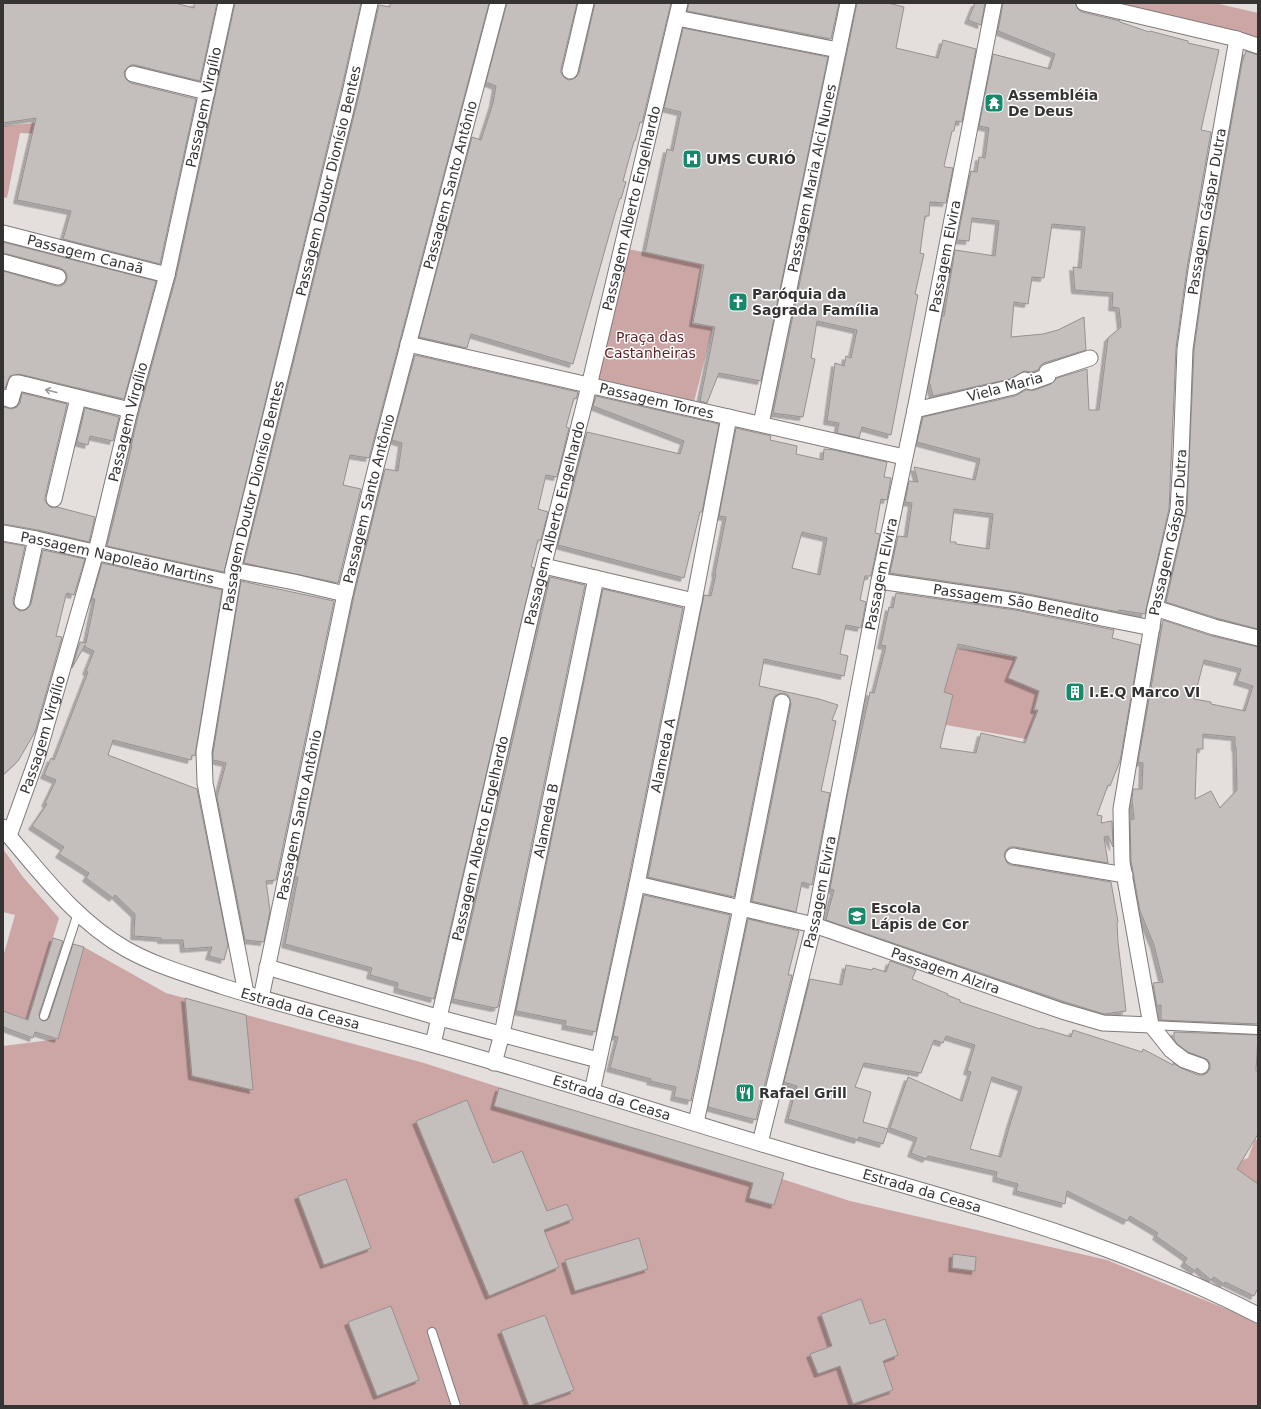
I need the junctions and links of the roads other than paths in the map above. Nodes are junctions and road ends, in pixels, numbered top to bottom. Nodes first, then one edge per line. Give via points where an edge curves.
1 (226, 3) edge
2 (370, 3) edge
3 (498, 3) edge
4 (586, 3) edge
5 (680, 3) edge
6 (848, 3) edge
7 (994, 3) edge
8 (1084, 3) edge
9 (677, 18) junction
10 (1237, 39) junction
11 (1258, 46) edge
12 (838, 50) junction
13 (570, 71) dead end
14 (134, 74) dead end
15 (207, 92) junction
16 (3, 233) edge
17 (3, 262) edge
18 (167, 275) junction
19 (58, 277) dead end
20 (408, 344) junction
21 (1090, 358) dead end
22 (588, 386) junction
23 (3, 397) edge
24 (78, 398) junction
25 (130, 410) junction
26 (915, 410) junction
27 (729, 417) junction
28 (761, 424) junction
29 (904, 457) junction
30 (54, 499) dead end
31 (3, 533) edge
32 (36, 539) junction
33 (96, 552) junction
34 (544, 566) junction
35 (232, 576) junction
36 (596, 578) junction
37 (879, 581) junction
38 (345, 594) junction
39 (694, 601) junction
40 (22, 602) dead end
41 (1155, 608) junction
42 (1152, 628) junction
43 (1258, 638) edge
44 (782, 702) dead end
45 (6, 832) edge
46 (1013, 856) dead end
47 (1125, 875) junction
48 (637, 884) junction
49 (741, 908) junction
50 (78, 913) junction
51 (814, 925) junction
52 (267, 967) junction
53 (246, 993) junction
54 (261, 998) junction
55 (44, 1016) dead end
56 (440, 1018) junction
57 (1151, 1025) junction
58 (1258, 1030) edge
59 (502, 1034) junction
60 (433, 1044) junction
61 (598, 1060) junction
62 (494, 1063) junction
63 (1201, 1066) dead end
64 (592, 1092) junction
65 (696, 1123) junction
66 (760, 1143) junction
67 (1258, 1315) edge
68 (432, 1332) dead end
69 (456, 1406) edge

1 - 15 street, Passagem Virgílio
2 - 35 street, Passagem Doutor Dionísio Bentes
3 - 20 street, Passagem Santo Antônio
4 - 13 street
5 - 9 street, Passagem Alberto Engelhardo
6 - 12 street, Passagem Maria Alci Nunes
7 - 26 street, Passagem Elvira
8 - 10 street
9 - 12 street
9 - 22 street, Passagem Alberto Engelhardo
10 - 11 street
10 - 41 street, Passagem Gáspar Dutra via 1196,270 1185,349 1178,510
12 - 28 street, Passagem Maria Alci Nunes
14 - 15 street
15 - 18 street, Passagem Virgílio
16 - 18 street, Passagem Canaã
17 - 19 street
18 - 25 street, Passagem Virgílio
20 - 22 street, Passagem Torres
20 - 38 street, Passagem Santo Antônio
21 - 26 street, Viela Maria via 1047,372 1048,376 1031,382 1025,380 1013,387
22 - 27 street, Passagem Torres
22 - 34 street, Passagem Alberto Engelhardo
24 -> 23 street via 16,383 11,400
24 - 25 street
24 - 30 street
25 - 33 street, Passagem Virgílio
26 - 29 street, Passagem Elvira
27 - 28 street, Passagem Torres
27 - 39 street, Alameda A
28 - 29 street, Passagem Torres
29 - 37 street, Passagem Elvira
31 - 32 street, Passagem Napoleão Martins
32 - 33 street, Passagem Napoleão Martins
32 - 40 street
33 - 35 street, Passagem Napoleão Martins
33 - 45 street, Passagem Virgílio via 37,758
34 - 36 street
34 - 56 street, Passagem Alberto Engelhardo
35 - 38 street, Passagem Napoleão Martins via 294,582
35 - 53 street, Passagem Doutor Dionísio Bentes via 204,752 204,771
36 - 39 street
36 - 59 street, Alameda B
37 - 42 street, Passagem São Benedito via 1017,601
37 - 51 street, Passagem Elvira
38 - 52 street, Passagem Santo Antônio
39 - 48 street, Alameda A
41 - 42 street, Passagem Gáspar Dutra
41 - 43 street
42 - 47 street, Passagem Gáspar Dutra via 1121,810 1122,862
44 - 49 street
45 - 50 street, Estrada da Ceasa
46 - 47 street
47 - 57 street, Passagem Gáspar Dutra
48 - 49 street, Passagem Alzira
48 - 61 street, Alameda A
49 - 51 street, Passagem Alzira
49 - 65 street
50 - 53 street, Estrada da Ceasa via 124,949 159,966
50 - 55 lane
51 - 57 street, Passagem Alzira via 1062,1011 1103,1023
51 - 66 street, Passagem Elvira
52 - 54 street, Passagem Santo Antônio
52 - 56 street, Estrada da Ceasa
53 - 54 street, Estrada da Ceasa
54 - 60 street, Estrada da Ceasa
56 - 59 street, Estrada da Ceasa
56 - 60 street, Passagem Alberto Engelhardo
57 - 58 lane, Passagem Alzira
57 - 63 street via 1171,1050 1184,1060
59 - 61 street, Estrada da Ceasa
59 - 62 street, Alameda B
60 - 62 street, Estrada da Ceasa
61 - 64 street, Alameda A
62 - 64 street, Estrada da Ceasa
64 - 65 street, Estrada da Ceasa
65 - 66 street, Estrada da Ceasa
66 - 67 street, Estrada da Ceasa via 1030,1222 1136,1261
68 - 69 lane

